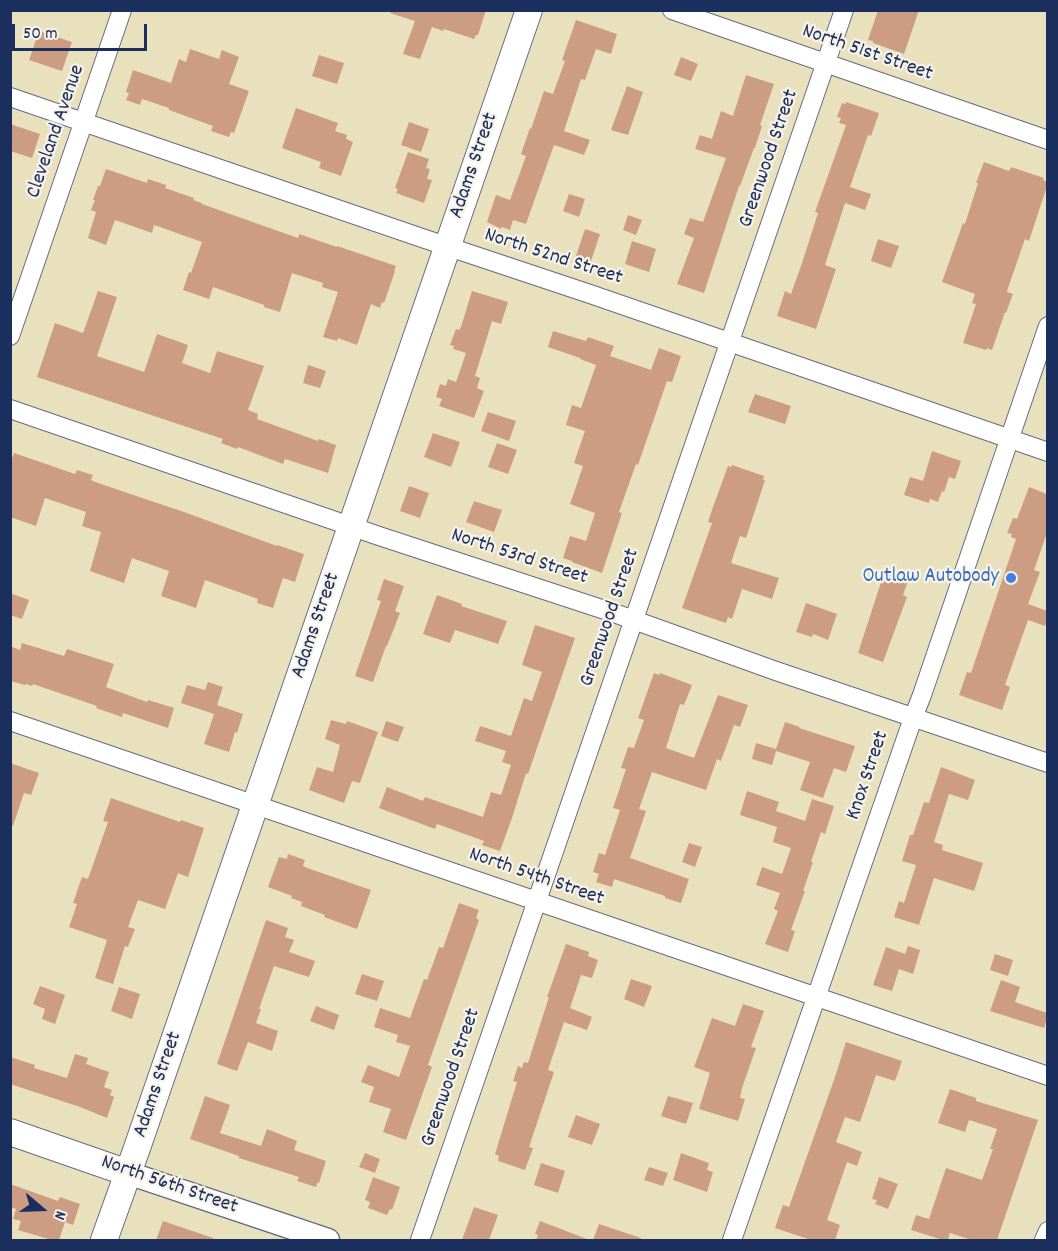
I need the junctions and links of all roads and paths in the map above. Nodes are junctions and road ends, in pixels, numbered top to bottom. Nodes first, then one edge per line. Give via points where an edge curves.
1 (122, 10) edge
2 (529, 10) edge
3 (672, 10) edge
4 (844, 10) edge
5 (826, 63) junction
6 (10, 97) edge
7 (84, 122) junction
8 (1047, 140) edge
9 (447, 247) junction
10 (1047, 326) edge
11 (10, 336) edge
12 (730, 342) junction
13 (10, 409) edge
14 (1008, 438) junction
15 (1047, 452) edge
16 (351, 526) junction
17 (633, 621) junction
18 (913, 718) junction
19 (10, 722) edge
20 (1047, 764) edge
21 (255, 805) junction
22 (537, 902) junction
23 (817, 997) junction
24 (1047, 1076) edge
25 (10, 1132) edge
26 (128, 1173) junction
27 (1047, 1231) edge
28 (104, 1240) edge
29 (328, 1240) edge
30 (420, 1240) edge
31 (732, 1240) edge
32 (1044, 1240) edge

1 - 7 street, Cleveland Avenue
2 - 9 main road, Adams Street
3 - 5 street, North 51st Street
4 - 5 street, Greenwood Street
5 - 8 street, North 51st Street
5 - 12 street, Greenwood Street
6 - 7 street, North 52nd Street
7 - 9 street, North 52nd Street
7 - 11 street, Cleveland Avenue
9 - 12 street, North 52nd Street
9 - 16 main road, Adams Street
10 - 14 street, Knox Street
12 - 14 street, North 52nd Street
12 - 17 street, Greenwood Street
13 - 16 street, North 53rd Street
14 - 15 street, North 52nd Street
14 - 18 street, Knox Street
16 - 17 street, North 53rd Street
16 - 21 main road, Adams Street
17 - 18 street, North 53rd Street
17 - 22 street, Greenwood Street
18 - 20 street, North 53rd Street
18 - 23 street, Knox Street
19 - 21 street, North 54th Street
21 - 22 street, North 54th Street
21 - 26 main road, Adams Street
22 - 23 street, North 54th Street
22 - 30 street, Greenwood Street
23 - 24 street, North 54th Street
23 - 31 street, Knox Street
25 - 26 main road, North 56th Street
26 - 28 main road, Adams Street
26 - 29 street, North 56th Street
27 - 32 street

